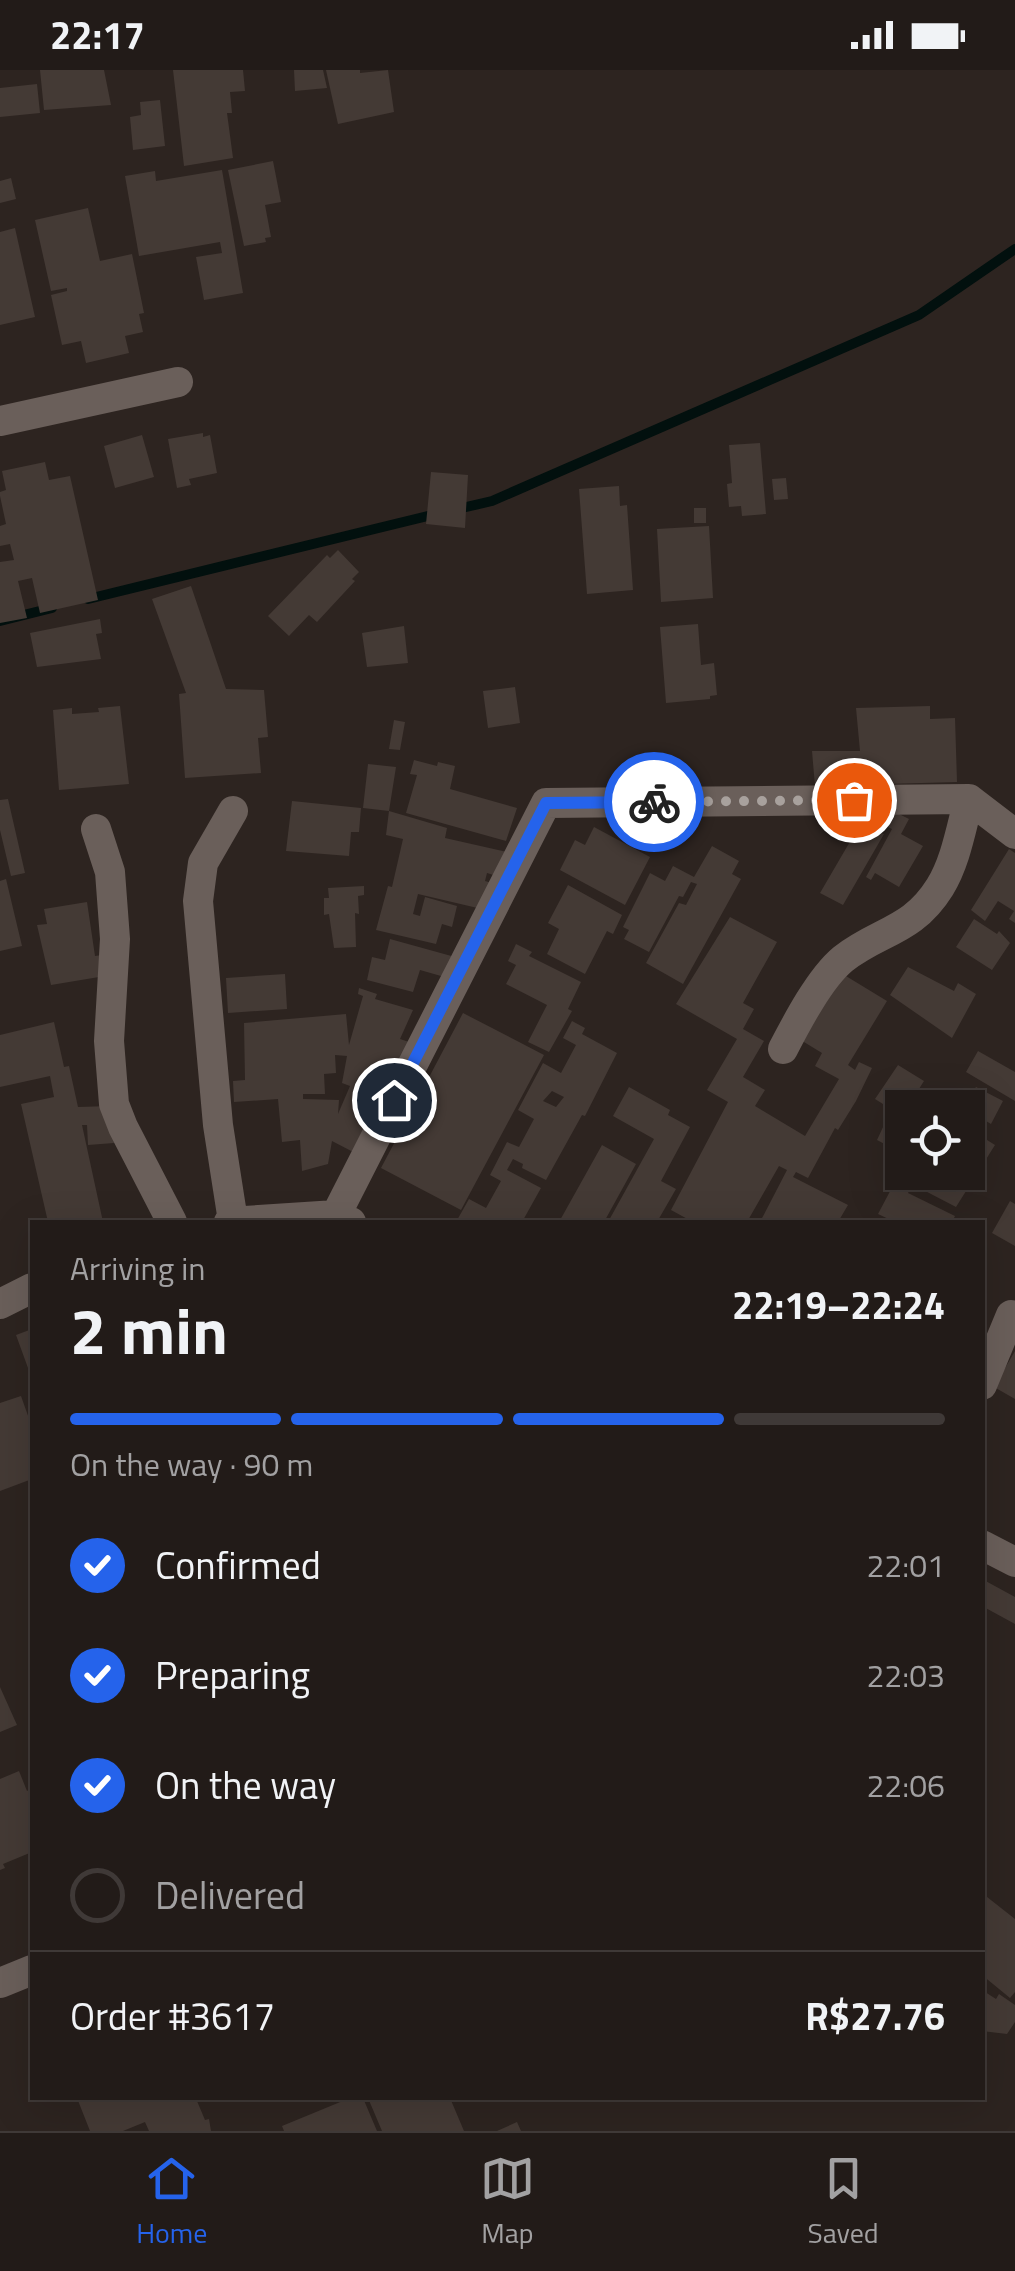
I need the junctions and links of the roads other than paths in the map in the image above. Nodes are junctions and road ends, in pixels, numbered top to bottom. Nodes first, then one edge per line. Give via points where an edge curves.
1 (178, 382) dead end
2 (0, 421) edge
3 (970, 799) junction
4 (233, 811) dead end
5 (96, 829) dead end
6 (1015, 834) edge
7 (783, 1048) dead end
8 (344, 1219) edge
9 (171, 1220) edge
10 (231, 1220) edge
11 (306, 1220) edge
12 (30, 1289) edge
13 (0, 1304) edge
14 (1012, 1315) dead end
15 (985, 1377) edge
16 (985, 1547) edge
17 (1015, 1562) edge
18 (30, 1971) edge
19 (0, 1984) edge

1 - 2 street
3 - 6 street
3 - 7 street via 938,890 908,925 839,962
3 - 8 street via 546,803
4 - 10 street via 203,863 198,901
5 - 9 street via 110,872 114,922 114,1104
8 - 11 street
12 - 13 street
14 - 15 street
16 - 17 street
18 - 19 street

